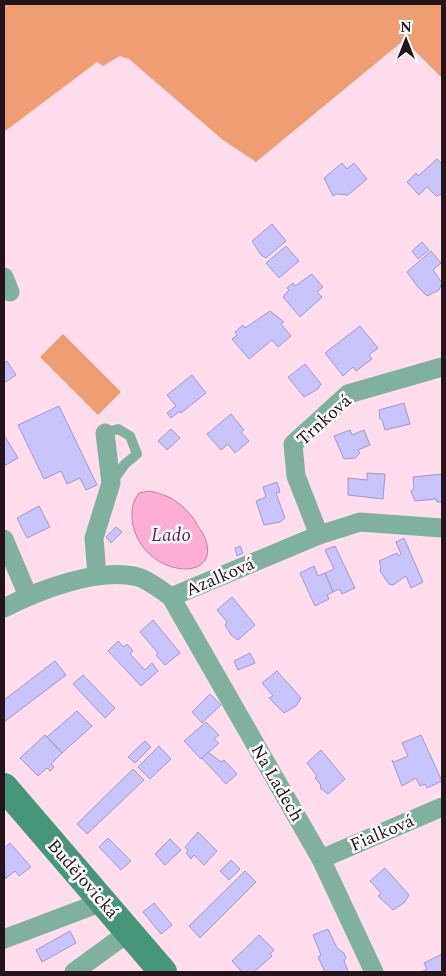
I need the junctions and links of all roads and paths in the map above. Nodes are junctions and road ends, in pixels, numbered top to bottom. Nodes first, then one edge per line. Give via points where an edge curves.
1 (442, 367) edge
2 (105, 433) joint
3 (111, 483) junction
4 (442, 528) edge
5 (318, 535) junction
6 (4, 539) edge
7 (97, 576) junction
8 (28, 596) junction
9 (171, 597) junction
10 (4, 608) edge
11 (4, 787) edge
12 (442, 807) edge
13 (321, 859) junction
14 (102, 902) junction
15 (129, 932) junction
16 (4, 939) edge
17 (74, 972) edge
18 (163, 972) edge
19 (374, 972) edge

1 - 5 street, Trnková via 348,394 293,444 296,476
2 - 3 street
2 - 3 lane via 118,429 130,436 137,454
3 - 7 street via 94,538
4 - 5 street, Azalková via 360,522
5 - 9 street, Azalková
6 - 8 street
7 - 8 street, Azalková
7 - 9 street, Azalková via 139,577
8 - 10 street, Azalková
9 - 13 street, Na Ladech
11 - 14 main road, Budějovická
12 - 13 street, Fialková
13 - 19 street, Na Ladech
14 - 15 main road, Budějovická
14 - 16 street
15 - 17 street
15 - 18 main road, Budějovická

